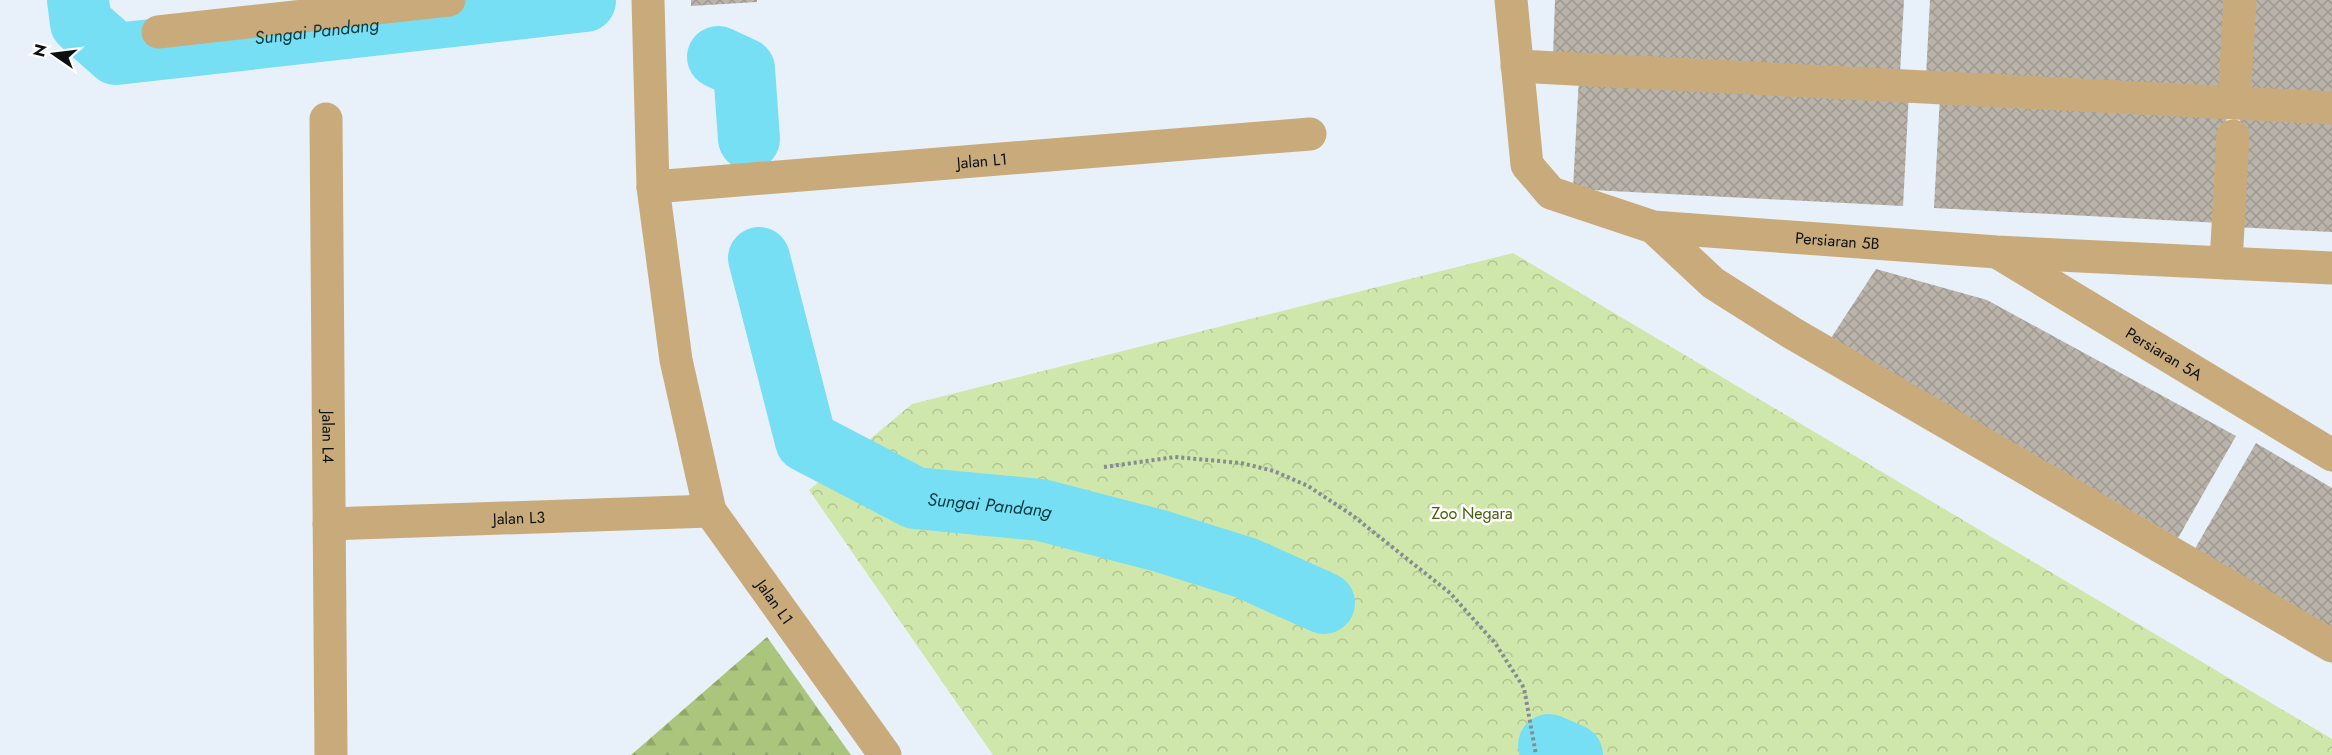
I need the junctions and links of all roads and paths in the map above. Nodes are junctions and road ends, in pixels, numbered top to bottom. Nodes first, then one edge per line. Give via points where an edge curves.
1 (449, 0) edge
2 (648, 0) edge
3 (1511, 0) edge
4 (2240, 0) edge
5 (158, 32) dead end
6 (1517, 66) junction
7 (2234, 103) junction
8 (2332, 108) edge
9 (326, 119) dead end
10 (1310, 134) dead end
11 (2233, 136) dead end
12 (653, 188) junction
13 (1653, 227) junction
14 (1997, 252) junction
15 (2226, 263) junction
16 (2332, 268) edge
17 (2332, 455) edge
18 (1104, 467) dead end
19 (710, 511) junction
20 (329, 524) junction
21 (2332, 646) edge
22 (331, 755) edge
23 (885, 755) edge
24 (1536, 755) edge

1 - 5 street
2 - 12 street, Jalan L1
3 - 6 street, Persiaran 5B
4 - 7 street
6 - 7 street
6 - 13 street, Persiaran 5B via 1527,165 1551,193
7 - 8 street
9 - 20 street, Jalan L4
10 - 12 street, Jalan L1
11 - 15 street
12 - 19 street, Jalan L1 via 676,360
13 - 14 street, Persiaran 5B
13 - 21 street via 1713,282 1792,333
14 - 15 street, Persiaran 5B
14 - 17 street, Persiaran 5A
15 - 16 street, Persiaran 5B
18 - 24 path via 1175,457 1241,463 1274,471 1308,486 1352,515 1450,593 1495,643 1524,688
19 - 20 street, Jalan L3
19 - 23 street, Jalan L1
20 - 22 street, Jalan L4

